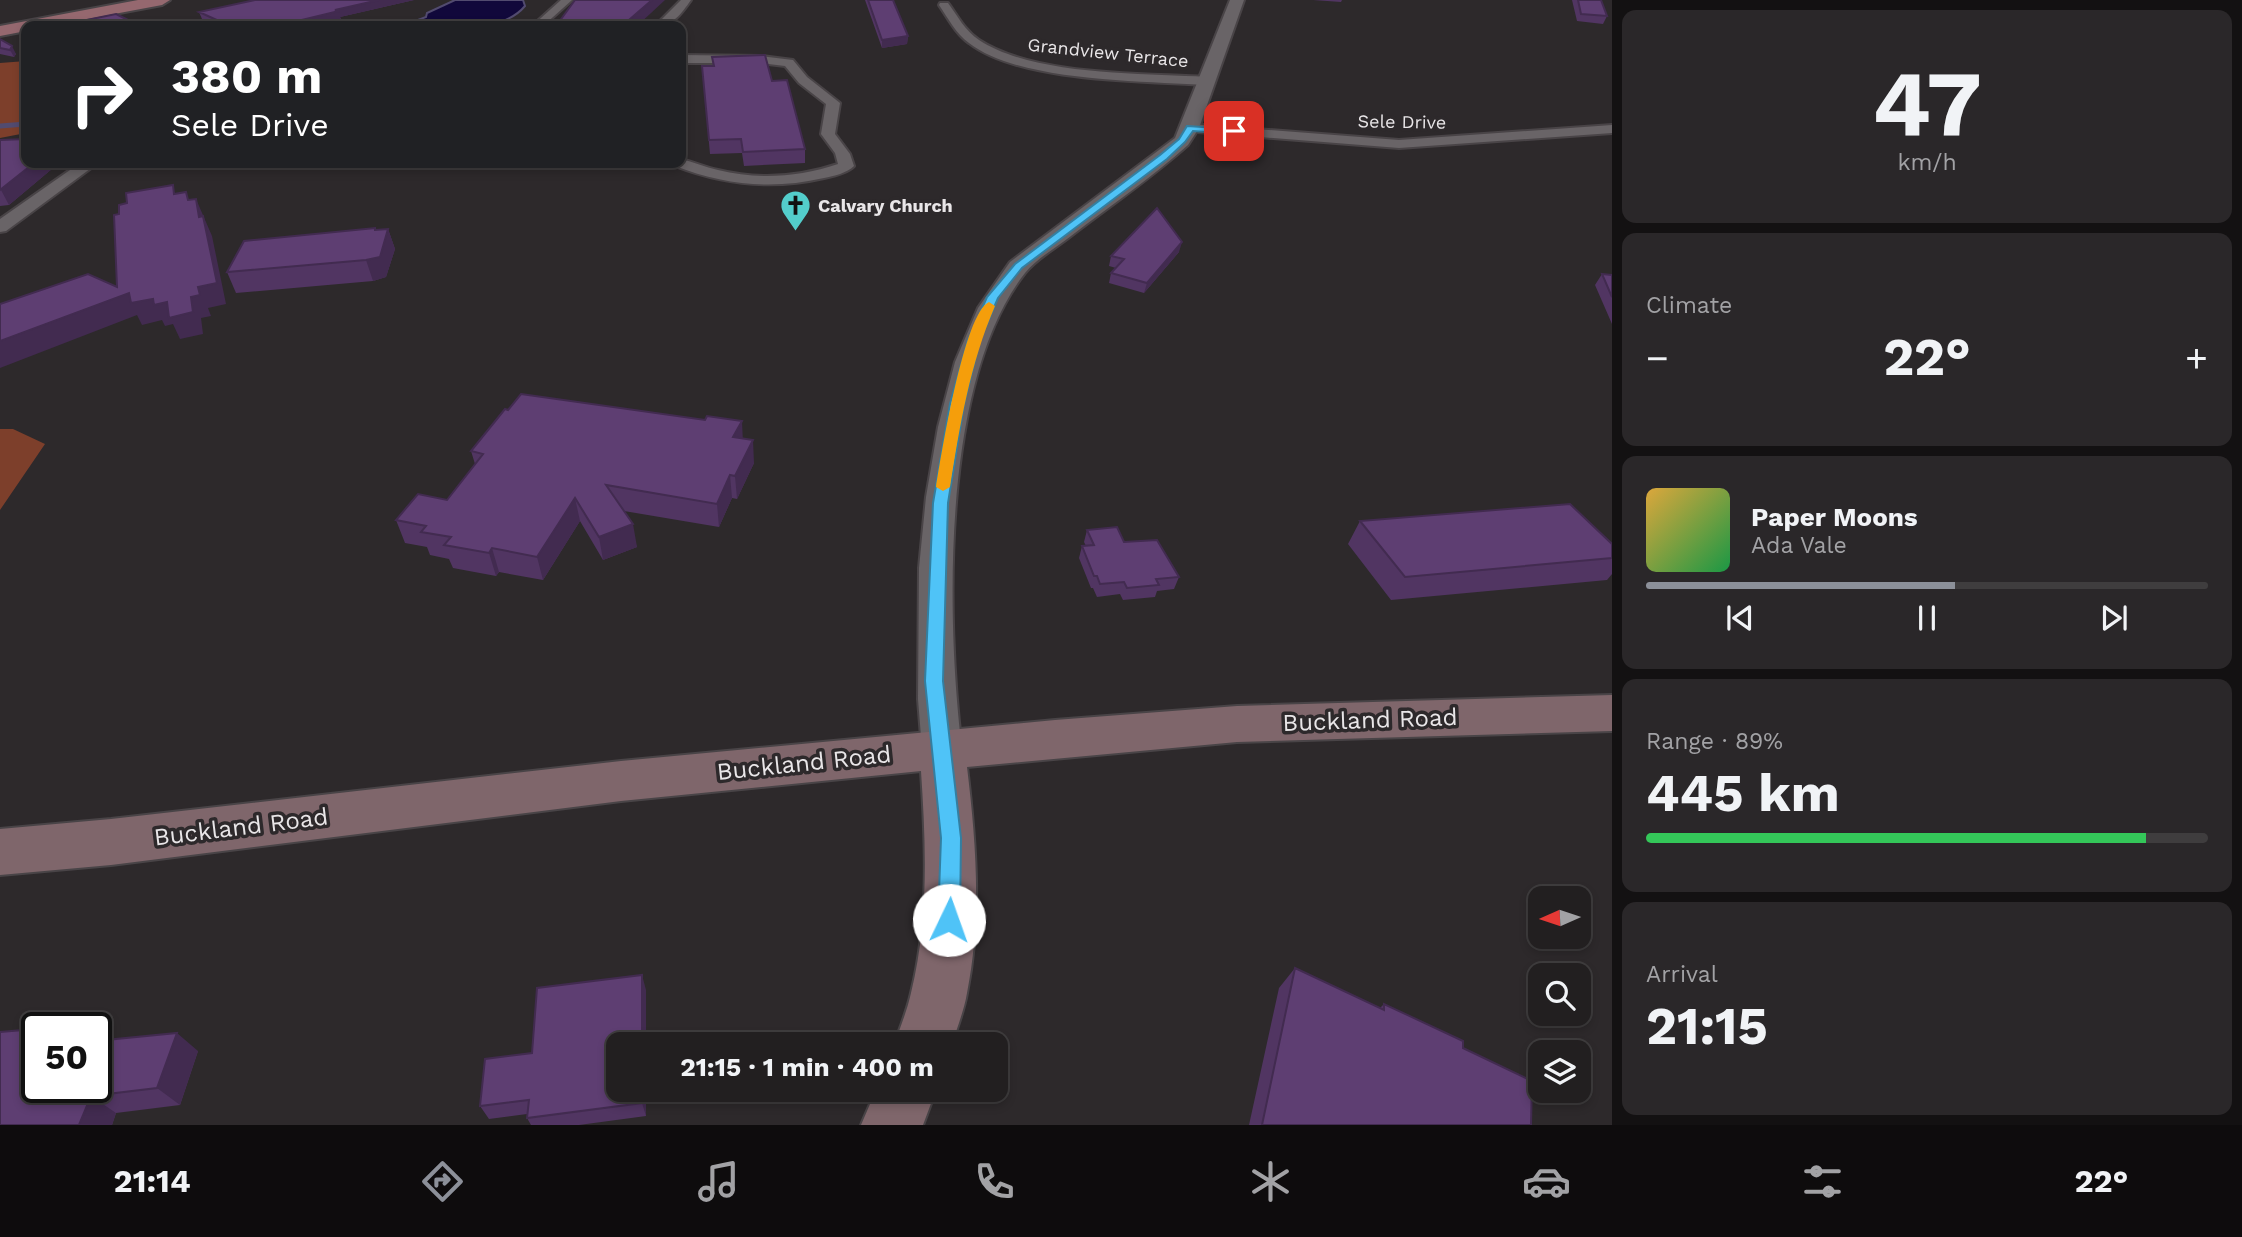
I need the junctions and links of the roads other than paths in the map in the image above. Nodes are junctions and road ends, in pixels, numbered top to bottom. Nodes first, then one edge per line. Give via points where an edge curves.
1 (162, 0) edge
2 (567, 0) edge
3 (686, 0) edge
4 (1237, 0) edge
5 (944, 5) dead end
6 (52, 21) edge
7 (543, 21) edge
8 (666, 21) edge
9 (21, 27) edge
10 (0, 31) edge
11 (686, 60) edge
12 (1206, 81) junction
13 (1190, 128) junction
14 (1612, 129) edge
15 (686, 166) edge
16 (83, 168) edge
17 (0, 227) edge
18 (1612, 713) edge
19 (942, 749) junction
20 (0, 852) edge
21 (927, 1032) edge
22 (901, 1102) edge
23 (892, 1125) edge

1 - 6 main road
2 - 7 street
3 - 8 street
4 - 12 street
5 - 12 street, Grandview Terrace via 972,40 995,54 1066,69
9 - 10 main road
11 - 15 street via 748,57 789,63 833,103 829,138 844,151 846,166 813,177 761,181
12 - 13 street
13 - 14 street, Sele Drive via 1399,144
13 - 19 street via 1164,157 1018,266 993,297 974,340 957,404 940,503 934,681
16 - 17 street
18 - 19 main road, Buckland Road via 1237,724
19 - 20 main road, Buckland Road
19 - 21 main road via 951,848 949,920 939,994
22 - 23 main road

